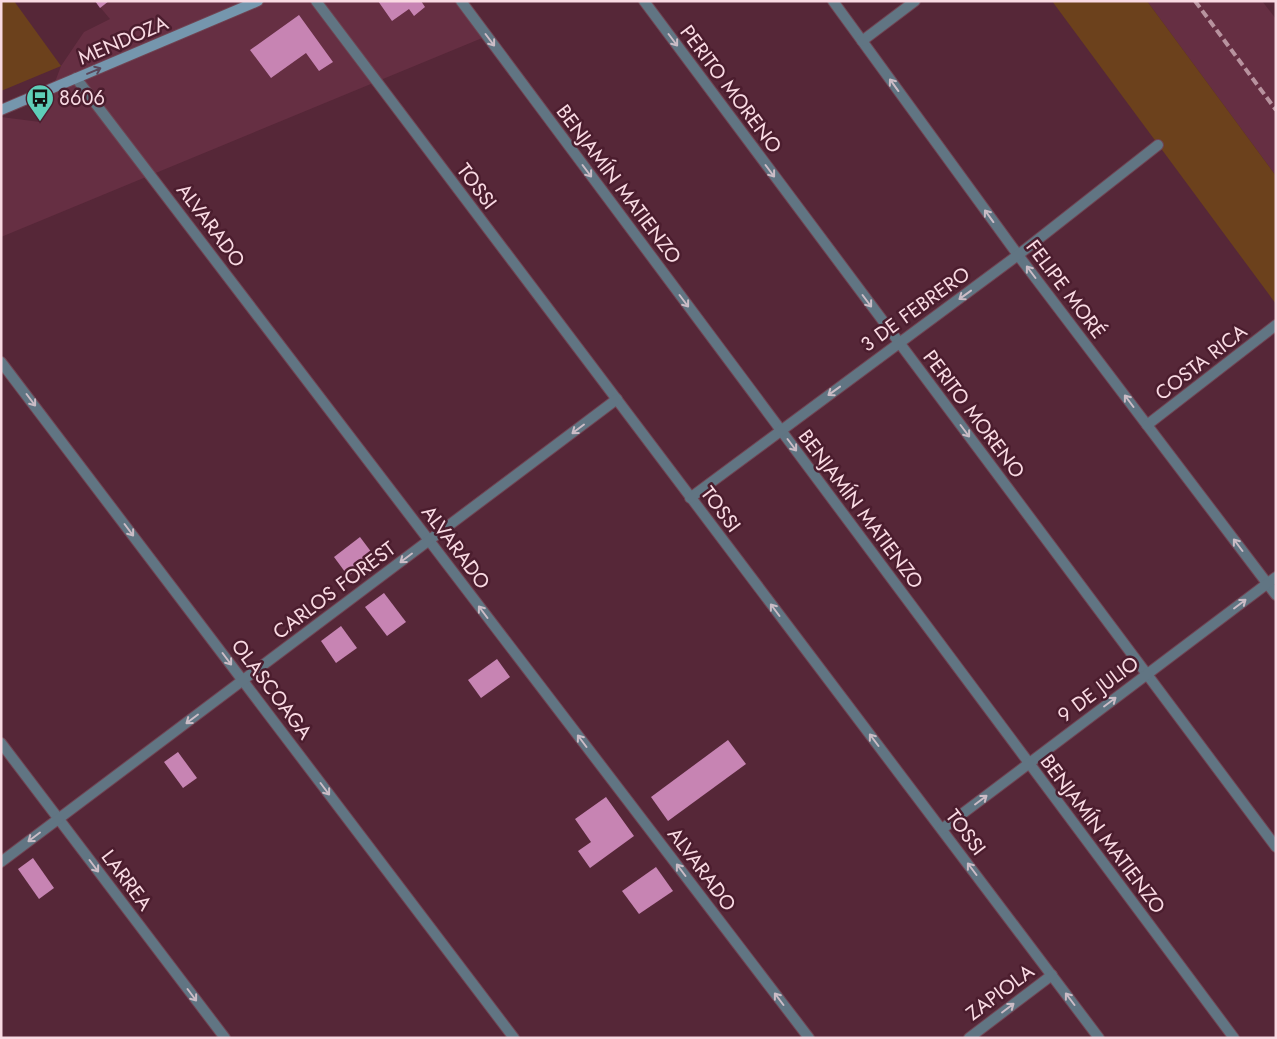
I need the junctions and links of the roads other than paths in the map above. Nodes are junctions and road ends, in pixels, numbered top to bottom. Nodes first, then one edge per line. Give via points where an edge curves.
1 (258, 1) edge
2 (316, 1) edge
3 (461, 1) edge
4 (644, 1) edge
5 (833, 1) edge
6 (914, 1) edge
7 (862, 42) junction
8 (76, 78) junction
9 (1, 110) edge
10 (1158, 145) dead end
11 (1018, 255) junction
12 (1276, 325) edge
13 (899, 343) junction
14 (1, 362) edge
15 (617, 400) junction
16 (1148, 425) junction
17 (780, 430) junction
18 (690, 498) junction
19 (429, 540) junction
20 (1272, 581) edge
21 (1276, 595) edge
22 (1147, 674) junction
23 (243, 680) junction
24 (1, 743) edge
25 (1029, 764) junction
26 (58, 819) junction
27 (942, 830) junction
28 (1276, 847) edge
29 (1, 862) edge
30 (1052, 975) junction
31 (225, 1038) edge
32 (514, 1038) edge
33 (809, 1038) edge
34 (969, 1038) edge
35 (1099, 1038) edge
36 (1234, 1038) edge

8 -> 1 main road, MENDOZA
2 - 15 street, TOSSI
3 -> 17 street, BENJAMÍN MATIENZO
4 -> 13 street, PERITO MORENO
5 - 7 street, FELIPE MORÉ
6 - 7 street
11 -> 7 street, FELIPE MORÉ
8 - 9 main road, MENDOZA
8 - 19 street, ALVARADO
10 - 11 street, 3 DE FEBRERO
11 -> 13 street, 3 DE FEBRERO
16 -> 11 street, FELIPE MORÉ
12 - 16 street, COSTA RICA
13 -> 17 street, 3 DE FEBRERO
13 -> 22 street, PERITO MORENO
14 -> 23 street, OLASCOAGA
15 - 18 street, TOSSI
15 -> 19 street, CARLOS FOREST
20 -> 16 street, FELIPE MORÉ
17 - 18 street, 3 DE FEBRERO
17 -> 25 street, BENJAMÍN MATIENZO
27 -> 18 street, TOSSI
19 -> 23 street, CARLOS FOREST
33 -> 19 street, ALVARADO
20 - 21 street, FELIPE MORÉ
22 -> 20 street, 9 DE JULIO
25 -> 22 street, 9 DE JULIO
22 - 28 street, PERITO MORENO
23 -> 26 street, CARLOS FOREST
23 -> 32 street, OLASCOAGA
24 - 26 street, LARREA
27 -> 25 street, 9 DE JULIO
25 - 36 street, BENJAMÍN MATIENZO
26 -> 29 street, CARLOS FOREST
26 -> 31 street, LARREA
30 -> 27 street, TOSSI
34 -> 30 street, ZAPIOLA
35 -> 30 street, TOSSI

